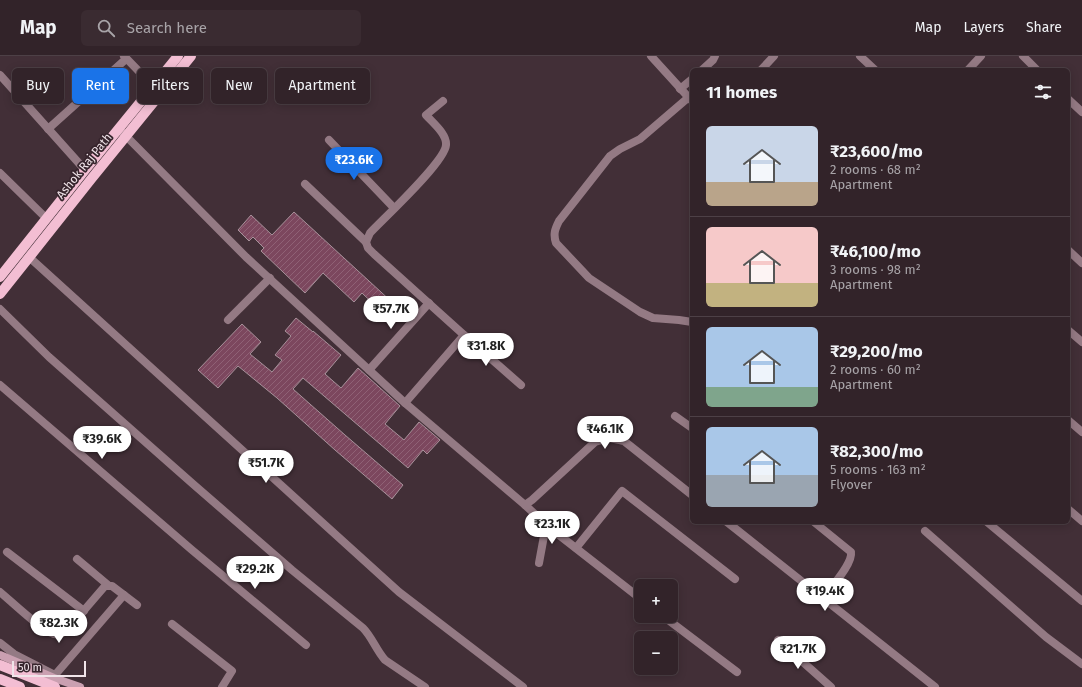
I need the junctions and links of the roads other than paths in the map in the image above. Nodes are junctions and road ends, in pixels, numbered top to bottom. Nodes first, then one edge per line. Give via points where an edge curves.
1 (178, 56) edge
2 (191, 56) edge
3 (651, 56) edge
4 (715, 56) edge
5 (774, 56) edge
6 (860, 56) edge
7 (981, 56) edge
8 (1023, 56) edge
9 (125, 57) edge
10 (171, 68) edge
11 (179, 68) edge
12 (704, 68) edge
13 (763, 68) edge
14 (873, 68) edge
15 (970, 68) edge
16 (1035, 68) edge
17 (137, 69) edge
18 (0, 75) edge
19 (690, 81) edge
20 (680, 89) junction
21 (690, 99) edge
22 (442, 101) dead end
23 (1070, 101) edge
24 (145, 104) edge
25 (1082, 112) edge
26 (48, 129) junction
27 (122, 132) junction
28 (329, 140) dead end
29 (85, 170) junction
30 (0, 173) edge
31 (305, 184) dead end
32 (394, 208) junction
33 (46, 218) junction
34 (366, 242) junction
35 (1070, 252) edge
36 (29, 257) junction
37 (1082, 263) edge
38 (0, 277) edge
39 (270, 278) junction
40 (0, 294) edge
41 (428, 303) junction
42 (0, 309) edge
43 (228, 320) dead end
44 (690, 322) edge
45 (1070, 332) edge
46 (464, 335) junction
47 (1082, 342) edge
48 (369, 370) junction
49 (0, 385) edge
50 (521, 385) dead end
51 (404, 403) junction
52 (675, 416) dead end
53 (1070, 422) edge
54 (690, 427) edge
55 (1082, 432) edge
56 (690, 493) edge
57 (525, 505) junction
58 (1070, 511) edge
59 (1082, 521) edge
60 (730, 524) edge
61 (816, 524) edge
62 (990, 524) edge
63 (546, 525) junction
64 (925, 531) dead end
65 (576, 548) junction
66 (7, 552) dead end
67 (77, 559) dead end
68 (539, 563) dead end
69 (735, 580) dead end
70 (108, 585) junction
71 (0, 592) edge
72 (634, 594) edge
73 (124, 595) junction
74 (823, 598) junction
75 (1082, 601) edge
76 (137, 605) dead end
77 (84, 611) junction
78 (672, 623) edge
79 (172, 624) dead end
80 (778, 640) dead end
81 (0, 643) edge
82 (306, 645) dead end
83 (0, 654) edge
84 (1082, 664) edge
85 (0, 665) edge
86 (737, 672) dead end
87 (0, 679) edge
88 (55, 680) edge
89 (20, 687) edge
90 (80, 687) edge
91 (222, 687) edge
92 (425, 687) edge
93 (523, 687) edge
94 (831, 687) edge
95 (934, 687) edge

1 - 10 main road, Ashok Raj Path
2 - 11 main road, Ashok Raj Path
3 - 20 street
4 - 12 street
5 - 13 street
6 - 14 street
7 - 15 street
8 - 16 street
9 - 17 street
9 - 26 street
18 - 26 street
19 - 20 street
20 - 21 street
21 - 44 street via 640,139 610,156 559,221 554,237 556,243 589,278 640,312 653,318
22 - 32 street via 426,115 445,139 444,152 431,170
23 - 25 street
24 - 27 main road, Ashok Raj Path
26 - 29 street
27 - 29 main road, Ashok Raj Path
27 - 36 main road, Ashok Raj Path
27 - 39 street
28 - 32 street
29 - 33 main road, Ashok Raj Path
30 - 33 street
31 - 34 street
32 - 34 street via 370,233
33 - 38 main road, Ashok Raj Path
34 - 41 street via 374,254
35 - 37 street
36 - 40 main road, Ashok Raj Path
36 - 93 street via 400,592
39 - 43 street
39 - 48 street
41 - 46 street
41 - 48 street
42 - 92 street via 49,357 198,488 363,628 385,660
45 - 47 street
46 - 50 street
46 - 51 street
48 - 51 street
49 - 82 street
51 - 57 street
52 - 54 street
53 - 55 street
56 - 57 street via 624,441 610,438 595,442
57 - 63 street
58 - 59 street
60 - 74 street
61 - 74 street via 851,552 852,557
62 - 75 street
63 - 65 street
63 - 68 street
64 - 84 street via 1046,637
65 - 69 street via 622,491
65 - 72 street
66 - 77 street
67 - 70 street
70 - 73 street
70 - 77 street
71 - 77 street via 55,635 62,634
73 - 76 street
73 - 88 street
74 - 95 street
78 - 86 street
79 - 91 street via 232,671
80 - 94 street
81 - 88 street
83 - 88 street
85 - 88 main road
87 - 89 main road
88 - 90 street

